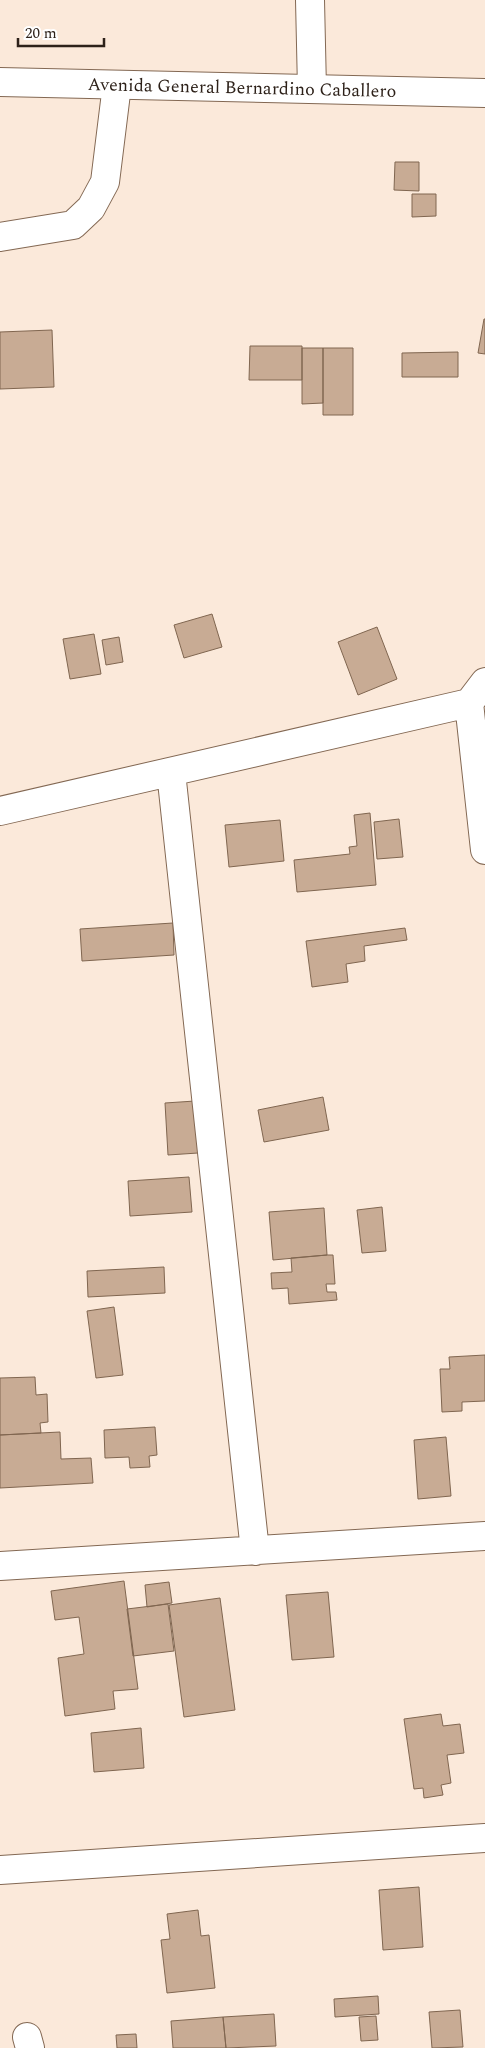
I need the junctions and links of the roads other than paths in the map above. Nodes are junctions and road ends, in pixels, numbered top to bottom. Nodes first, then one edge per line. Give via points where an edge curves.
1 (310, 0) edge
2 (0, 82) edge
3 (117, 85) junction
4 (312, 89) junction
5 (485, 93) edge
6 (0, 237) edge
7 (477, 693) edge
8 (171, 772) junction
9 (0, 811) edge
10 (485, 850) edge
11 (485, 1536) edge
12 (255, 1551) junction
13 (0, 1566) edge
14 (485, 1838) edge
15 (0, 1870) edge

1 - 4 main road
2 - 3 main road, Avenida General Bernardino Caballero
3 - 4 main road, Avenida General Bernardino Caballero
3 - 6 main road via 105,182 91,208 73,224
4 - 5 main road, Avenida General Bernardino Caballero
7 - 8 main road
7 - 10 main road
8 - 9 main road
8 - 12 main road
11 - 12 main road
12 - 13 main road
14 - 15 main road

